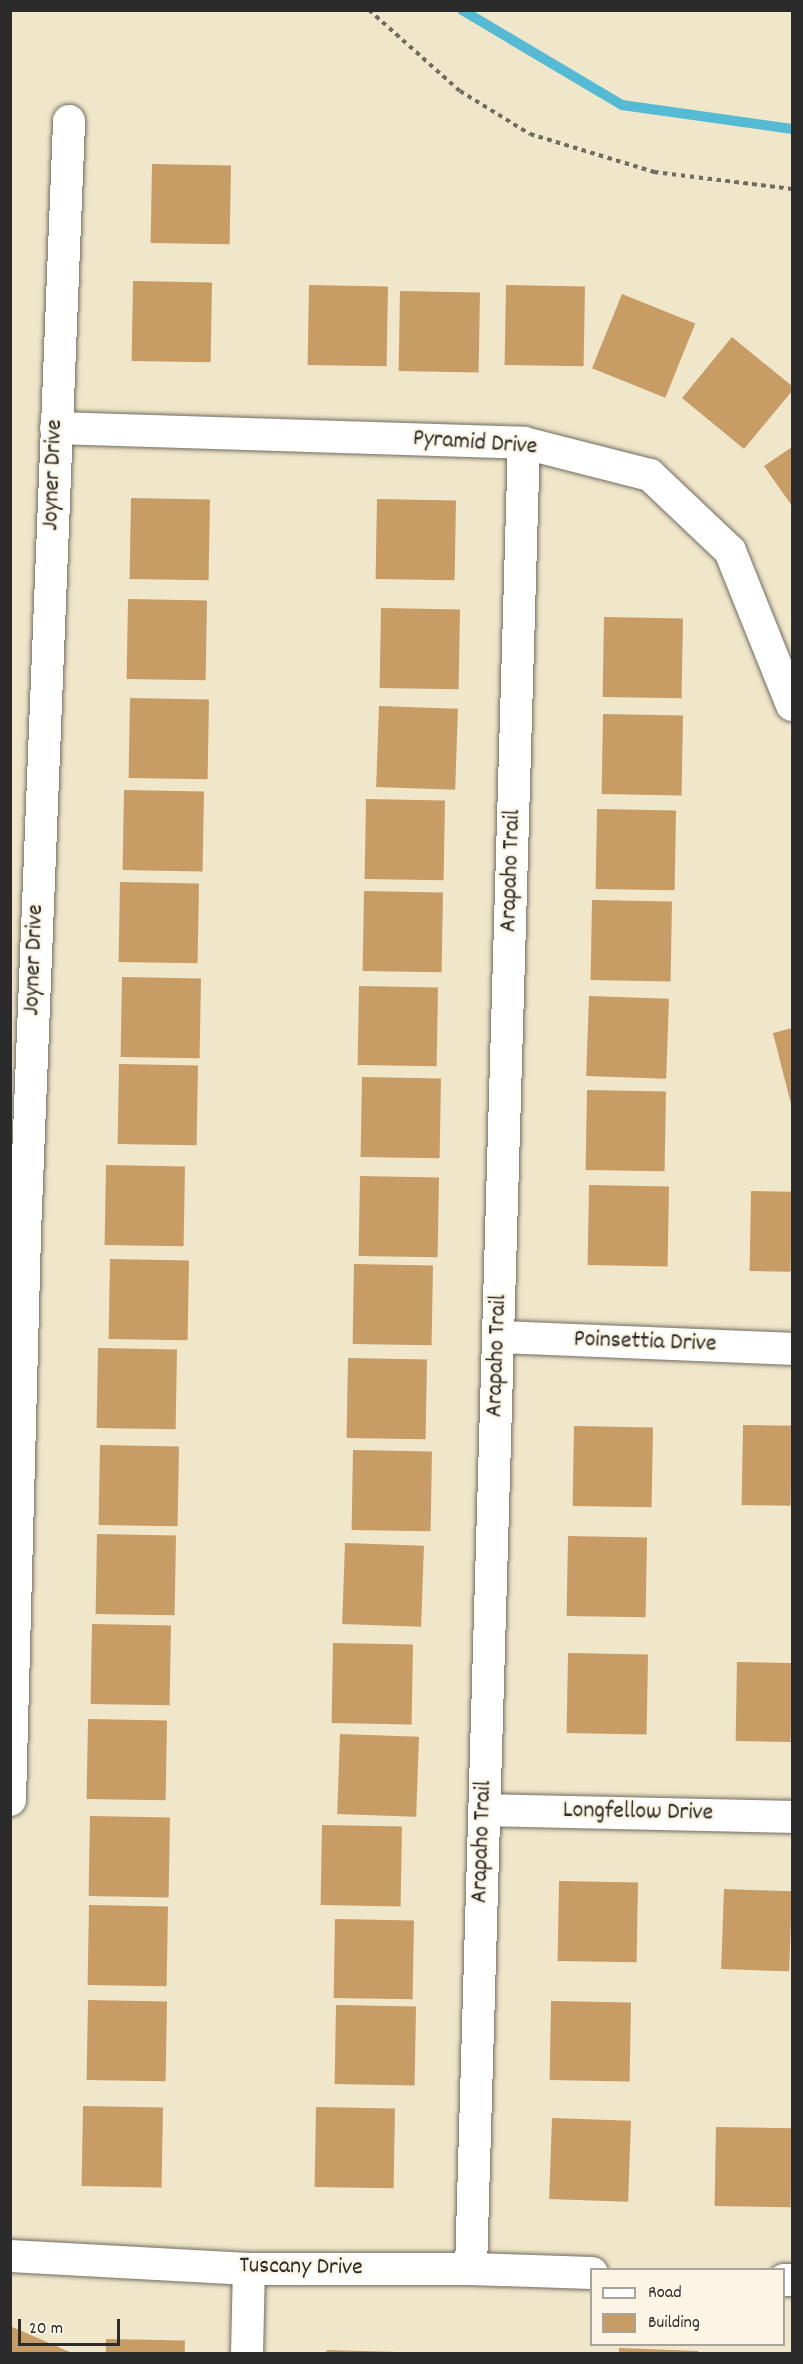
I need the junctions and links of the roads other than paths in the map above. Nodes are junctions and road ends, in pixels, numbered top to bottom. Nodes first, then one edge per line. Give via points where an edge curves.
1 (69, 121) dead end
2 (56, 428) junction
3 (524, 443) junction
4 (792, 705) edge
5 (18, 1233) edge
6 (498, 1336) junction
7 (792, 1349) edge
8 (10, 1800) edge
9 (484, 1810) junction
10 (792, 1817) edge
11 (10, 2256) edge
12 (249, 2269) junction
13 (471, 2269) junction
14 (590, 2273) edge
15 (247, 2354) edge

1 - 2 street, Joyner Drive
2 - 3 street, Pyramid Drive
2 - 5 street, Joyner Drive
3 - 4 street, Pyramid Drive via 650,475 730,551
3 - 6 street, Arapaho Trail
5 - 8 street, Joyner Drive
6 - 7 street, Poinsettia Drive
6 - 9 street, Arapaho Trail
9 - 10 street, Longfellow Drive
9 - 13 street, Arapaho Trail
11 - 12 street, Tuscany Drive
12 - 13 street, Tuscany Drive
12 - 15 street
13 - 14 street, Tuscany Drive

